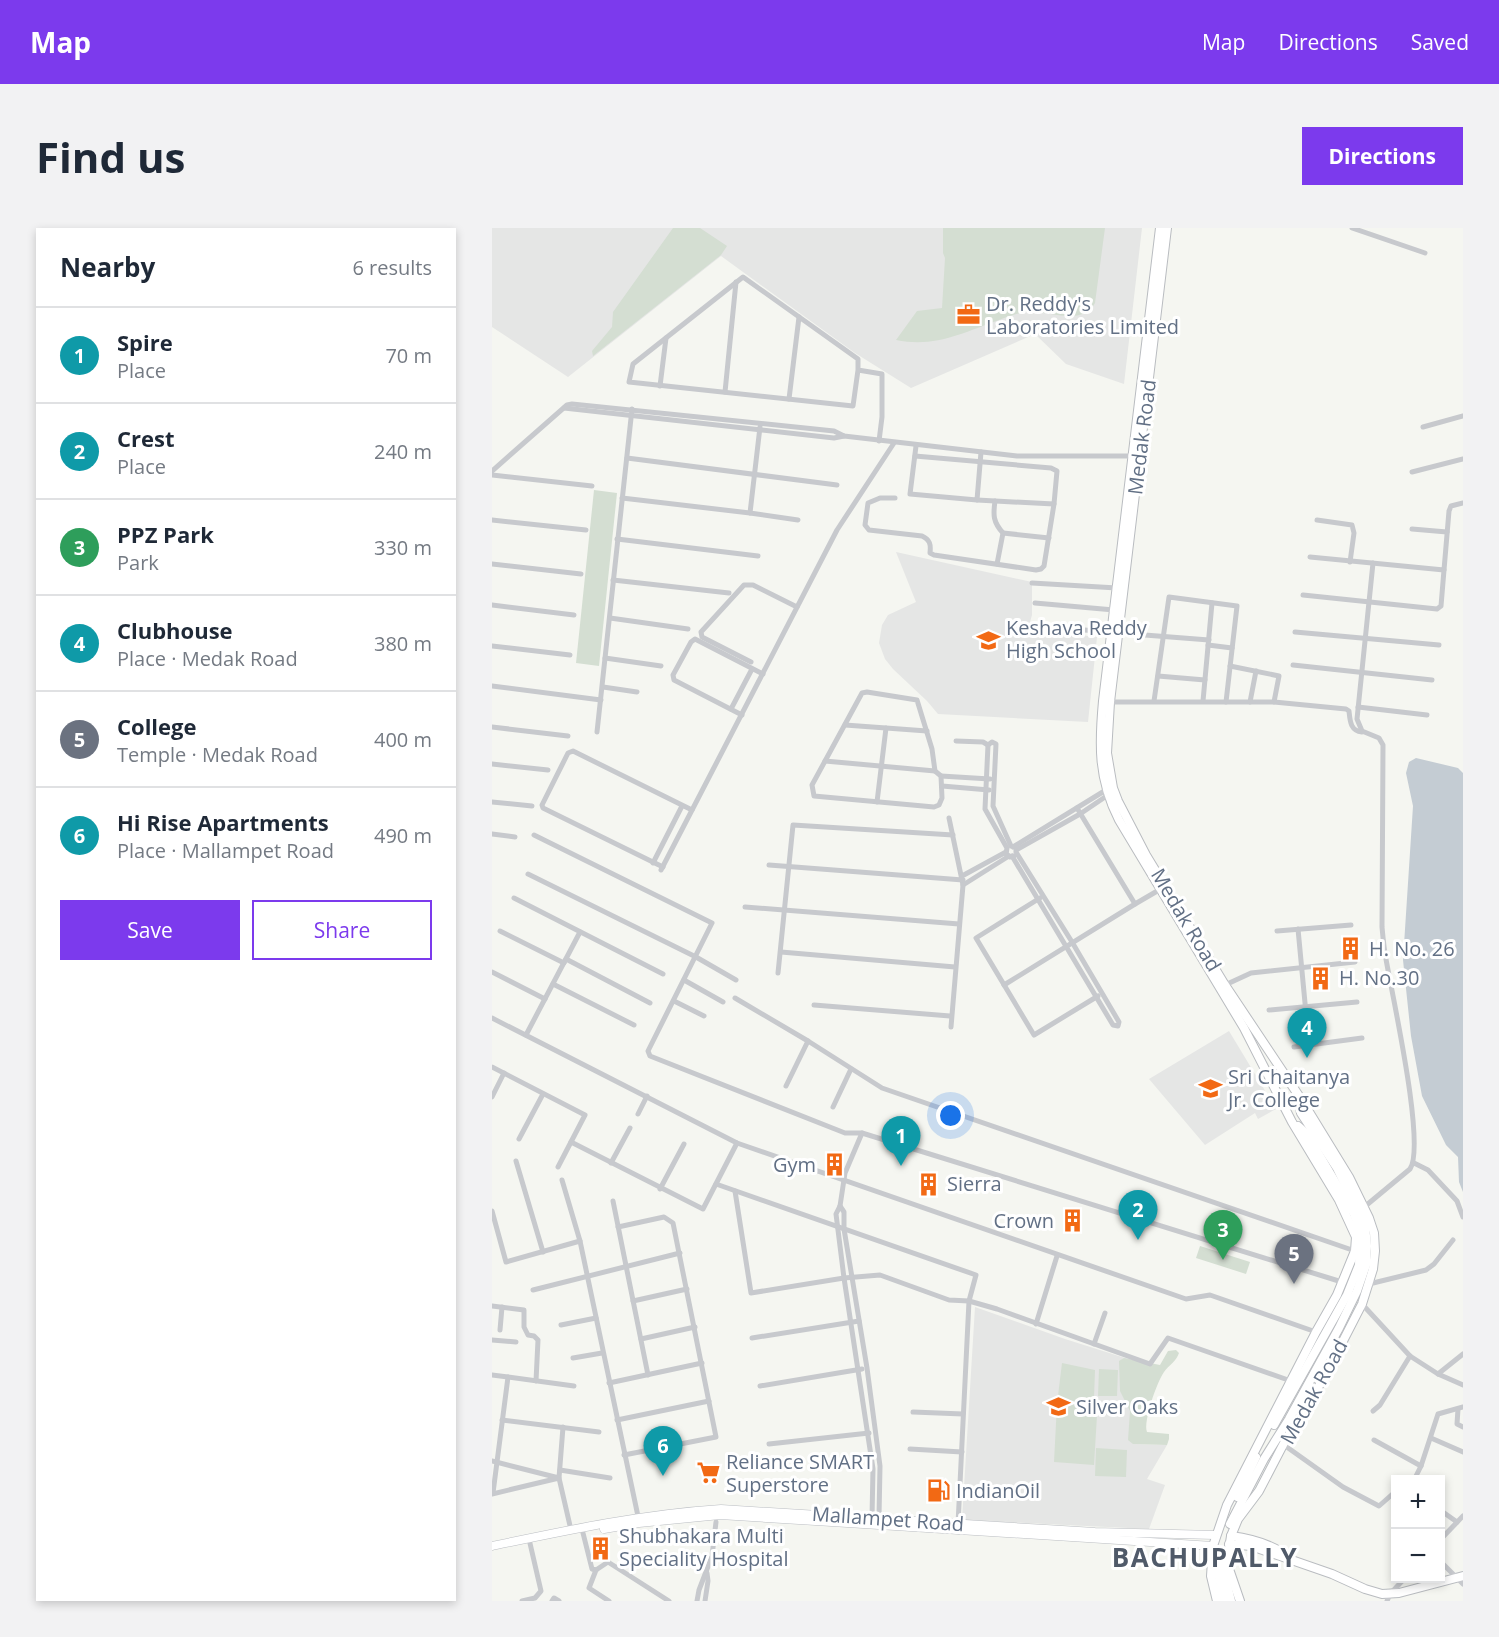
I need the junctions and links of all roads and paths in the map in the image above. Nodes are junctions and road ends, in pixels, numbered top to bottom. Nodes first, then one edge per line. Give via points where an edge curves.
1 (1160, 228) edge
2 (1167, 228) edge
3 (1352, 228) edge
4 (1425, 254) dead end
5 (736, 282) junction
6 (799, 317) junction
7 (666, 338) junction
8 (858, 370) junction
9 (660, 386) junction
10 (724, 392) junction
11 (789, 399) junction
12 (1142, 407) junction
13 (632, 412) junction
14 (1463, 416) edge
15 (761, 423) junction
16 (1423, 427) dead end
17 (760, 431) junction
18 (844, 436) junction
19 (879, 441) junction
20 (894, 443) junction
21 (916, 446) junction
22 (981, 452) junction
23 (915, 456) junction
24 (1132, 456) junction
25 (627, 458) junction
26 (1463, 459) edge
27 (980, 462) junction
28 (1412, 472) dead end
29 (492, 473) edge
30 (754, 474) junction
31 (837, 485) dead end
32 (592, 486) dead end
33 (622, 498) junction
34 (895, 498) dead end
35 (977, 500) junction
36 (995, 501) junction
37 (1463, 503) edge
38 (1054, 504) junction
39 (750, 513) junction
40 (492, 520) edge
41 (798, 520) dead end
42 (1317, 520) dead end
43 (1412, 528) dead end
44 (586, 530) dead end
45 (1447, 532) junction
46 (1003, 533) junction
47 (1049, 538) junction
48 (617, 539) junction
49 (758, 556) dead end
50 (1310, 557) dead end
51 (1350, 561) junction
52 (1373, 563) junction
53 (492, 564) edge
54 (997, 564) junction
55 (1444, 570) junction
56 (580, 574) dead end
57 (613, 580) junction
58 (1032, 583) dead end
59 (1117, 588) junction
60 (729, 593) dead end
61 (1303, 595) dead end
62 (1369, 601) junction
63 (1035, 603) dead end
64 (1212, 603) junction
65 (492, 604) edge
66 (797, 607) junction
67 (1114, 610) junction
68 (574, 615) dead end
69 (610, 618) junction
70 (1031, 626) dead end
71 (688, 629) dead end
72 (1295, 632) dead end
73 (1115, 633) junction
74 (1163, 636) junction
75 (1365, 638) junction
76 (1208, 642) junction
77 (1439, 645) dead end
78 (492, 646) edge
79 (1232, 648) junction
80 (570, 655) dead end
81 (605, 658) junction
82 (751, 662) dead end
83 (1293, 665) dead end
84 (661, 666) dead end
85 (1230, 666) junction
86 (752, 669) junction
87 (1256, 671) junction
88 (1362, 673) junction
89 (763, 674) junction
90 (1158, 676) junction
91 (1205, 680) junction
92 (1432, 680) dead end
93 (492, 686) edge
94 (603, 687) junction
95 (637, 692) dead end
96 (601, 700) junction
97 (1154, 701) junction
98 (1203, 701) junction
99 (1110, 702) junction
100 (1226, 702) junction
101 (1250, 702) junction
102 (1274, 702) junction
103 (1358, 707) junction
104 (731, 710) junction
105 (741, 715) junction
106 (1427, 715) dead end
107 (845, 725) junction
108 (492, 727) edge
109 (886, 728) junction
110 (927, 731) junction
111 (597, 732) dead end
112 (1363, 732) junction
113 (568, 736) dead end
114 (956, 741) dead end
115 (988, 745) junction
116 (825, 761) junction
117 (492, 764) edge
118 (881, 766) junction
119 (548, 770) dead end
120 (935, 771) junction
121 (941, 776) junction
122 (986, 779) junction
123 (994, 779) junction
124 (942, 786) junction
125 (986, 790) junction
126 (994, 790) junction
127 (1107, 793) junction
128 (492, 802) edge
129 (878, 802) junction
130 (532, 806) dead end
131 (682, 806) junction
132 (692, 810) junction
133 (1078, 811) junction
134 (949, 818) dead end
135 (492, 834) edge
136 (534, 835) dead end
137 (953, 835) junction
138 (515, 837) dead end
139 (1011, 851) junction
140 (653, 862) junction
141 (769, 865) dead end
142 (789, 867) junction
143 (528, 874) dead end
144 (963, 880) junction
145 (1159, 890) junction
146 (514, 898) dead end
147 (1041, 898) junction
148 (1135, 904) junction
149 (745, 907) dead end
150 (785, 910) junction
151 (959, 924) junction
152 (1351, 925) dead end
153 (1298, 929) junction
154 (500, 931) dead end
155 (1277, 931) dead end
156 (579, 933) junction
157 (1072, 942) junction
158 (1066, 945) junction
159 (781, 952) junction
160 (696, 957) junction
161 (565, 961) junction
162 (1355, 962) dead end
163 (955, 967) junction
164 (1301, 968) junction
165 (492, 972) edge
166 (778, 973) dead end
167 (663, 974) dead end
168 (684, 980) junction
169 (736, 980) dead end
170 (553, 984) junction
171 (1004, 985) junction
172 (1225, 985) junction
173 (1099, 995) junction
174 (735, 998) dead end
175 (545, 999) junction
176 (674, 1001) junction
177 (723, 1002) dead end
178 (1357, 1002) dead end
179 (650, 1003) dead end
180 (814, 1005) dead end
181 (1305, 1007) junction
182 (1269, 1010) dead end
183 (704, 1016) dead end
184 (950, 1016) junction
185 (492, 1018) edge
186 (634, 1025) dead end
187 (951, 1028) dead end
188 (526, 1035) junction
189 (1362, 1038) dead end
190 (808, 1041) junction
191 (1309, 1045) junction
192 (1294, 1047) dead end
193 (492, 1068) edge
194 (851, 1069) junction
195 (504, 1073) junction
196 (786, 1086) dead end
197 (1297, 1093) junction
198 (543, 1094) junction
199 (647, 1096) junction
200 (492, 1097) edge
201 (833, 1107) dead end
202 (638, 1114) dead end
203 (1292, 1122) junction
204 (630, 1128) dead end
205 (862, 1133) junction
206 (519, 1139) dead end
207 (571, 1142) junction
208 (737, 1143) junction
209 (684, 1144) dead end
210 (516, 1161) dead end
211 (611, 1162) junction
212 (1414, 1163) junction
213 (558, 1167) dead end
214 (844, 1179) junction
215 (562, 1180) dead end
216 (716, 1184) junction
217 (660, 1189) junction
218 (735, 1191) junction
219 (613, 1201) dead end
220 (1363, 1208) junction
221 (492, 1211) edge
222 (1463, 1217) edge
223 (618, 1227) junction
224 (841, 1228) junction
225 (1453, 1240) dead end
226 (580, 1241) junction
227 (1354, 1251) junction
228 (543, 1252) junction
229 (680, 1253) junction
230 (1057, 1256) junction
231 (626, 1266) junction
232 (588, 1276) junction
233 (844, 1278) junction
234 (853, 1278) junction
235 (1342, 1282) junction
236 (1369, 1284) junction
237 (687, 1289) junction
238 (533, 1290) dead end
239 (633, 1300) junction
240 (969, 1301) junction
241 (1362, 1304) junction
242 (492, 1306) edge
243 (502, 1307) junction
244 (1105, 1313) dead end
245 (596, 1318) junction
246 (860, 1321) junction
247 (851, 1322) junction
248 (561, 1324) dead end
249 (1036, 1324) junction
250 (694, 1328) junction
251 (500, 1330) dead end
252 (1316, 1332) junction
253 (752, 1338) dead end
254 (641, 1339) junction
255 (492, 1340) edge
256 (516, 1342) dead end
257 (1094, 1344) junction
258 (602, 1353) junction
259 (1463, 1354) edge
260 (1410, 1356) junction
261 (573, 1358) dead end
262 (702, 1363) junction
263 (867, 1368) junction
264 (859, 1370) junction
265 (1438, 1374) junction
266 (492, 1375) edge
267 (648, 1375) junction
268 (508, 1377) junction
269 (536, 1381) junction
270 (1292, 1381) junction
271 (609, 1383) junction
272 (1463, 1385) edge
273 (574, 1386) dead end
274 (760, 1386) dead end
275 (709, 1401) junction
276 (1460, 1408) edge
277 (1373, 1411) dead end
278 (913, 1412) dead end
279 (963, 1414) junction
280 (502, 1420) junction
281 (617, 1420) junction
282 (563, 1427) junction
283 (1463, 1427) edge
284 (599, 1432) dead end
285 (876, 1432) junction
286 (868, 1433) junction
287 (1431, 1438) junction
288 (1374, 1440) dead end
289 (769, 1444) dead end
290 (1284, 1445) junction
291 (910, 1449) dead end
292 (962, 1452) junction
293 (1463, 1452) edge
294 (624, 1455) junction
295 (495, 1462) edge
296 (1421, 1466) junction
297 (560, 1470) junction
298 (1416, 1475) edge
299 (610, 1478) dead end
300 (559, 1479) junction
301 (493, 1494) edge
302 (1391, 1495) edge
303 (1445, 1514) edge
304 (1463, 1516) edge
305 (876, 1517) junction
306 (639, 1520) junction
307 (716, 1522) dead end
308 (1457, 1522) junction
309 (958, 1524) junction
310 (571, 1530) junction
311 (583, 1533) junction
312 (1215, 1535) junction
313 (1445, 1535) edge
314 (1230, 1540) junction
315 (529, 1541) junction
316 (492, 1546) edge
317 (1213, 1546) junction
318 (492, 1552) edge
319 (1445, 1565) edge
320 (596, 1570) junction
321 (706, 1572) junction
322 (1461, 1579) edge
323 (1402, 1583) edge
324 (1394, 1597) edge
325 (522, 1601) edge
326 (552, 1601) edge
327 (559, 1601) edge
328 (609, 1601) edge
329 (669, 1601) edge
330 (697, 1601) edge
331 (705, 1601) edge
332 (1217, 1601) edge
333 (1224, 1601) edge
334 (1231, 1601) edge
335 (1240, 1601) edge

1 - 12 main road, Medak Road
2 - 12 main road, Medak Road
3 - 4 street
5 - 6 street via 744,278
5 - 7 street
5 - 10 street
6 - 8 street via 858,359
6 - 11 street
7 - 9 street
7 - 9 street via 633,364 629,382
8 - 11 street via 853,406
8 - 19 street via 882,374
9 - 10 street
10 - 11 street
12 - 24 main road, Medak Road
12 - 73 main road, Medak Road
13 - 15 street
13 - 17 street
13 - 25 street
13 - 29 street via 564,408
14 - 16 street
15 - 17 street
15 - 18 street via 834,431
17 - 18 street
17 - 30 street
18 - 19 street
19 - 20 street
20 - 21 street
20 - 66 street via 850,507
21 - 22 street
21 - 23 street
22 - 24 street via 1017,456
22 - 27 street
23 - 27 street
23 - 35 street via 910,494
24 - 59 main road, Medak Road
25 - 30 street
25 - 33 street
26 - 28 street
27 - 35 street
27 - 38 street via 1057,471
29 - 32 street
30 - 31 street
30 - 39 street
33 - 39 street
33 - 48 street
34 - 54 street via 868,502 865,525 869,530 922,536 928,539 930,553 934,555
35 - 36 street
36 - 38 street
36 - 46 street via 995,524
37 - 45 street via 1451,506
38 - 47 street
39 - 41 street
40 - 44 street
42 - 51 street via 1352,525
43 - 45 street
45 - 55 street
46 - 47 street
46 - 54 street
47 - 54 street via 1041,569
48 - 49 street
48 - 57 street
50 - 51 street
51 - 52 street
52 - 55 street
52 - 62 street
53 - 56 street
55 - 62 street via 1440,608
57 - 60 street
57 - 69 street
58 - 59 street
59 - 67 main road, Medak Road
61 - 62 street
62 - 75 street
63 - 67 street
64 - 74 street via 1169,597
64 - 76 street
64 - 79 street via 1237,606
65 - 68 street
66 - 82 street via 744,585 701,632 702,637
66 - 89 street
67 - 73 main road, Medak Road
69 - 71 street
69 - 81 street
70 - 73 street
72 - 75 street
73 - 74 street
73 - 99 main road, Medak Road
73 - 127 main road, Medak Road via 1100,735
74 - 76 street
74 - 90 street
75 - 77 street
75 - 88 street
76 - 79 street
76 - 91 street
78 - 80 street
79 - 85 street
81 - 84 street
81 - 94 street
83 - 88 street
85 - 87 street
85 - 100 street
86 - 89 street
86 - 104 street
86 - 104 street via 695,639 673,675 674,680
87 - 101 street
87 - 102 street via 1279,676
88 - 92 street
88 - 103 street
89 - 105 street
90 - 91 street
90 - 97 street
91 - 98 street
93 - 96 street
94 - 95 street
94 - 96 street
96 - 111 street
97 - 98 street
97 - 99 street
98 - 100 street
99 - 172 main road, Medak Road via 1107,753 1118,801
100 - 101 street
101 - 102 street
102 - 112 street via 1346,708 1353,728
103 - 106 street
103 - 112 street via 1357,719
104 - 105 street
105 - 132 street
107 - 109 street
107 - 110 street via 862,693 867,692 917,700
107 - 116 street
108 - 113 street
109 - 110 street
109 - 118 street
110 - 120 street
112 - 212 street via 1379,738 1383,745 1382,927 1407,1071
114 - 115 street
115 - 122 street
115 - 123 street via 996,744
116 - 118 street
116 - 129 street via 812,785 814,796
117 - 119 street
118 - 120 street
118 - 129 street
120 - 121 street
121 - 122 street
121 - 124 street
122 - 123 street
122 - 125 street
123 - 126 street
124 - 125 street
124 - 129 street via 941,803 934,807
125 - 126 street
125 - 139 street via 985,809
126 - 139 street via 993,806
127 - 133 street
127 - 145 main road, Medak Road
128 - 130 street
131 - 132 street
131 - 140 street
131 - 140 street via 573,751 568,753 542,805 545,811
132 - 140 street via 662,869
133 - 139 street
133 - 148 street
134 - 137 street
135 - 138 street
136 - 160 street via 712,923
137 - 142 street via 795,824
137 - 144 street
139 - 144 street
139 - 147 street
141 - 142 street
142 - 144 street
142 - 150 street
143 - 160 street
144 - 151 street
145 - 148 street
145 - 203 main road, Medak Road via 1244,1028
146 - 156 street
147 - 157 street
147 - 158 street
147 - 171 street via 976,938
148 - 157 street
149 - 150 street
150 - 151 street
150 - 159 street
151 - 163 street
152 - 153 street
153 - 155 street
153 - 164 street
154 - 161 street
156 - 161 street
156 - 167 street
157 - 158 street
157 - 173 street
158 - 171 street
158 - 173 street
159 - 163 street
159 - 166 street
160 - 168 street
160 - 169 street
161 - 170 street
161 - 179 street
162 - 164 street
163 - 184 street
164 - 172 street via 1251,973
164 - 181 street
165 - 175 street
168 - 176 street
168 - 177 street
170 - 175 street
170 - 186 street
171 - 173 street via 1034,1035
172 - 197 main road, Medak Road
173 - 173 street via 1119,1022 1118,1026 1113,1025
174 - 190 street
175 - 188 street
176 - 183 street
176 - 205 street via 648,1051 650,1056 845,1133
178 - 181 street
180 - 184 street
181 - 182 street
181 - 191 street
184 - 187 street
185 - 188 street
188 - 199 street
189 - 191 street
190 - 194 street
190 - 196 street
191 - 192 street
193 - 195 street
194 - 201 street
194 - 227 street via 882,1088
195 - 198 street
195 - 200 street
197 - 220 main road, Medak Road via 1349,1177
197 - 334 main road via 1301,1113 1337,1168 1365,1226 1366,1265 1339,1328 1229,1526 1223,1569
198 - 206 street
198 - 207 street via 585,1115
199 - 202 street
199 - 208 street
203 - 227 main road, Medak Road via 1348,1217 1356,1237
203 - 333 main road via 1307,1134 1354,1215 1360,1230 1359,1265 1347,1295 1258,1452 1223,1528 1218,1573
204 - 211 street
205 - 214 street
205 - 235 street
207 - 211 street
207 - 213 street
208 - 214 street
208 - 216 street
209 - 217 street
210 - 228 street
211 - 217 street
212 - 220 street
212 - 222 street via 1428,1170 1456,1201
214 - 224 street via 836,1214
214 - 230 street
215 - 226 street
216 - 217 street via 703,1209
216 - 218 street
218 - 224 street
218 - 233 street via 751,1293
219 - 223 street
220 - 236 main road, Medak Road via 1374,1233 1376,1251
221 - 228 street via 506,1262
223 - 229 street via 670,1219
223 - 231 street
224 - 233 street
224 - 234 street
224 - 240 street via 976,1275
225 - 236 street via 1426,1270
226 - 228 street
226 - 232 street
227 - 235 main road, Medak Road
229 - 231 street
229 - 237 street
230 - 249 street
230 - 252 street via 1186,1299 1210,1295
231 - 232 street
231 - 239 street
232 - 238 street
232 - 245 street
233 - 234 street
233 - 247 street
234 - 240 street via 880,1275 949,1300
234 - 246 street
235 - 252 main road, Medak Road
236 - 241 main road, Medak Road
237 - 239 street
237 - 250 street
239 - 254 street
240 - 249 street
240 - 279 street
241 - 260 street
241 - 290 main road, Medak Road
242 - 243 street
243 - 251 street
243 - 269 street via 524,1310 525,1330 538,1340
244 - 257 street
245 - 248 street
245 - 258 street
246 - 247 street
246 - 263 street
247 - 253 street
247 - 264 street
249 - 257 street
250 - 254 street
250 - 262 street
252 - 270 main road, Medak Road
254 - 267 street
255 - 256 street
257 - 270 street via 1150,1364 1168,1338
258 - 261 street
258 - 271 street
259 - 265 street
260 - 265 street
260 - 277 street
262 - 267 street
262 - 275 street
263 - 264 street
263 - 285 street
264 - 274 street
264 - 286 street
265 - 272 street
266 - 268 street
267 - 271 street
268 - 269 street
268 - 280 street
269 - 273 street
270 - 312 main road, Medak Road via 1238,1481
271 - 281 street
275 - 281 street
275 - 294 street via 716,1437
276 - 283 street via 1457,1424
276 - 287 street via 1438,1414
278 - 279 street
279 - 292 street
280 - 282 street
280 - 295 street
281 - 294 street
282 - 284 street
282 - 297 street
285 - 286 street
285 - 305 street via 880,1466
286 - 289 street
286 - 305 street
287 - 293 street
287 - 296 street
288 - 296 street
290 - 302 street via 1343,1487 1379,1506
290 - 314 main road, Medak Road
291 - 292 street
292 - 309 street
294 - 306 street
295 - 300 street
295 - 301 street
296 - 298 street
297 - 299 street
297 - 300 street
300 - 301 street
300 - 310 street
303 - 308 street
304 - 308 street
305 - 306 main road, Mallampet Road via 721,1509 672,1512
305 - 309 main road, Mallampet Road
306 - 310 main road, Mallampet Road
306 - 311 main road, Mallampet Road
306 - 317 main road, Mallampet Road via 720,1515
307 - 321 street
308 - 313 street
309 - 312 main road, Mallampet Road
310 - 315 main road, Mallampet Road
311 - 315 main road, Mallampet Road
311 - 320 street via 590,1567
312 - 317 main road, Medak Road
314 - 324 main road via 1252,1538 1284,1552 1293,1561
314 - 335 main road via 1229,1569
315 - 316 main road, Mallampet Road
315 - 318 main road, Mallampet Road
315 - 325 street via 541,1591 536,1598
317 - 332 main road, Medak Road via 1211,1576
319 - 322 street
320 - 328 street via 589,1588
320 - 329 street via 608,1562
321 - 330 street
321 - 331 street
322 - 324 main road
323 - 324 street
326 - 327 street

